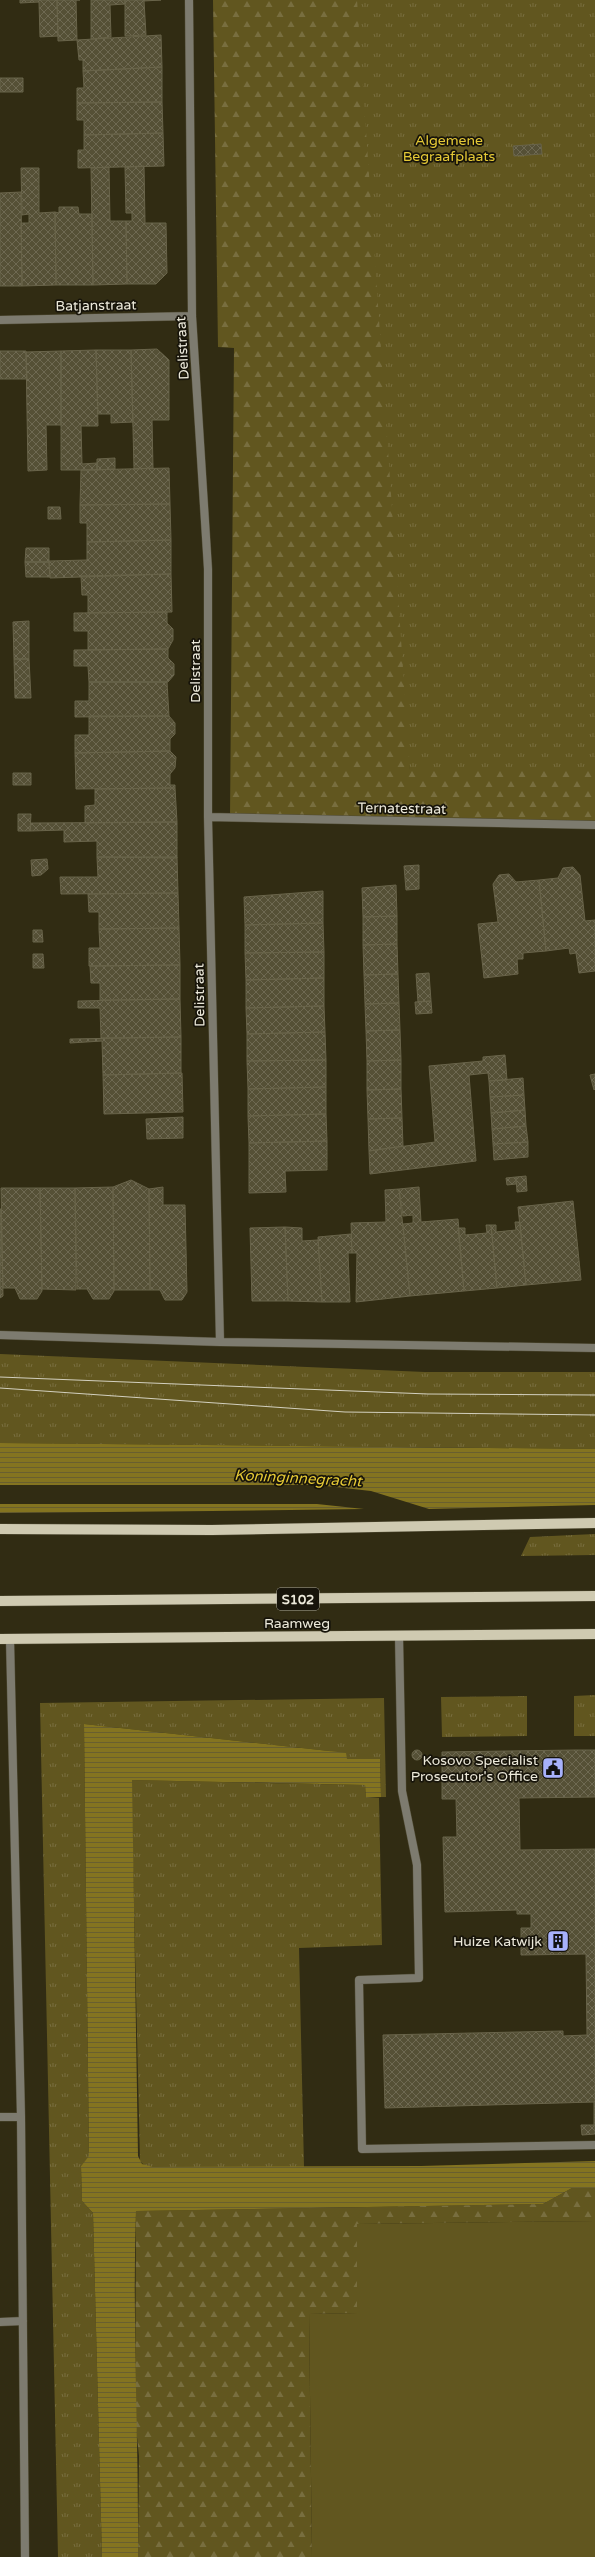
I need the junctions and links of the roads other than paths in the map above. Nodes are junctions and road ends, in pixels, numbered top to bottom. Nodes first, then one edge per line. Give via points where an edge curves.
1 (189, 0) edge
2 (192, 316) junction
3 (0, 320) edge
4 (208, 817) junction
5 (595, 825) edge
6 (0, 1335) edge
7 (220, 1342) junction
8 (595, 1348) edge
9 (595, 1523) edge
10 (0, 1529) edge
11 (595, 1596) edge
12 (0, 1600) edge
13 (595, 1634) edge
14 (399, 1636) junction
15 (5, 1639) edge
16 (0, 2117) edge
17 (21, 2117) junction
18 (595, 2145) edge
19 (23, 2321) junction
20 (0, 2322) edge
21 (25, 2557) edge

1 - 2 street, Delistraat
2 - 3 street, Batjanstraat
2 - 4 street, Delistraat via 208,570
4 - 5 street, Ternatestraat
4 - 7 street, Delistraat
6 - 7 street
7 - 8 street
9 - 10 main road via 212,1530
11 - 12 main road, Raamweg / S102
13 - 14 main road, Raamweg
14 - 15 main road, Raamweg
14 - 18 street via 402,1791 418,1865 419,1978 359,1980 362,2149
15 - 17 street
16 - 17 street
17 - 19 street
19 - 20 street
19 - 21 street

